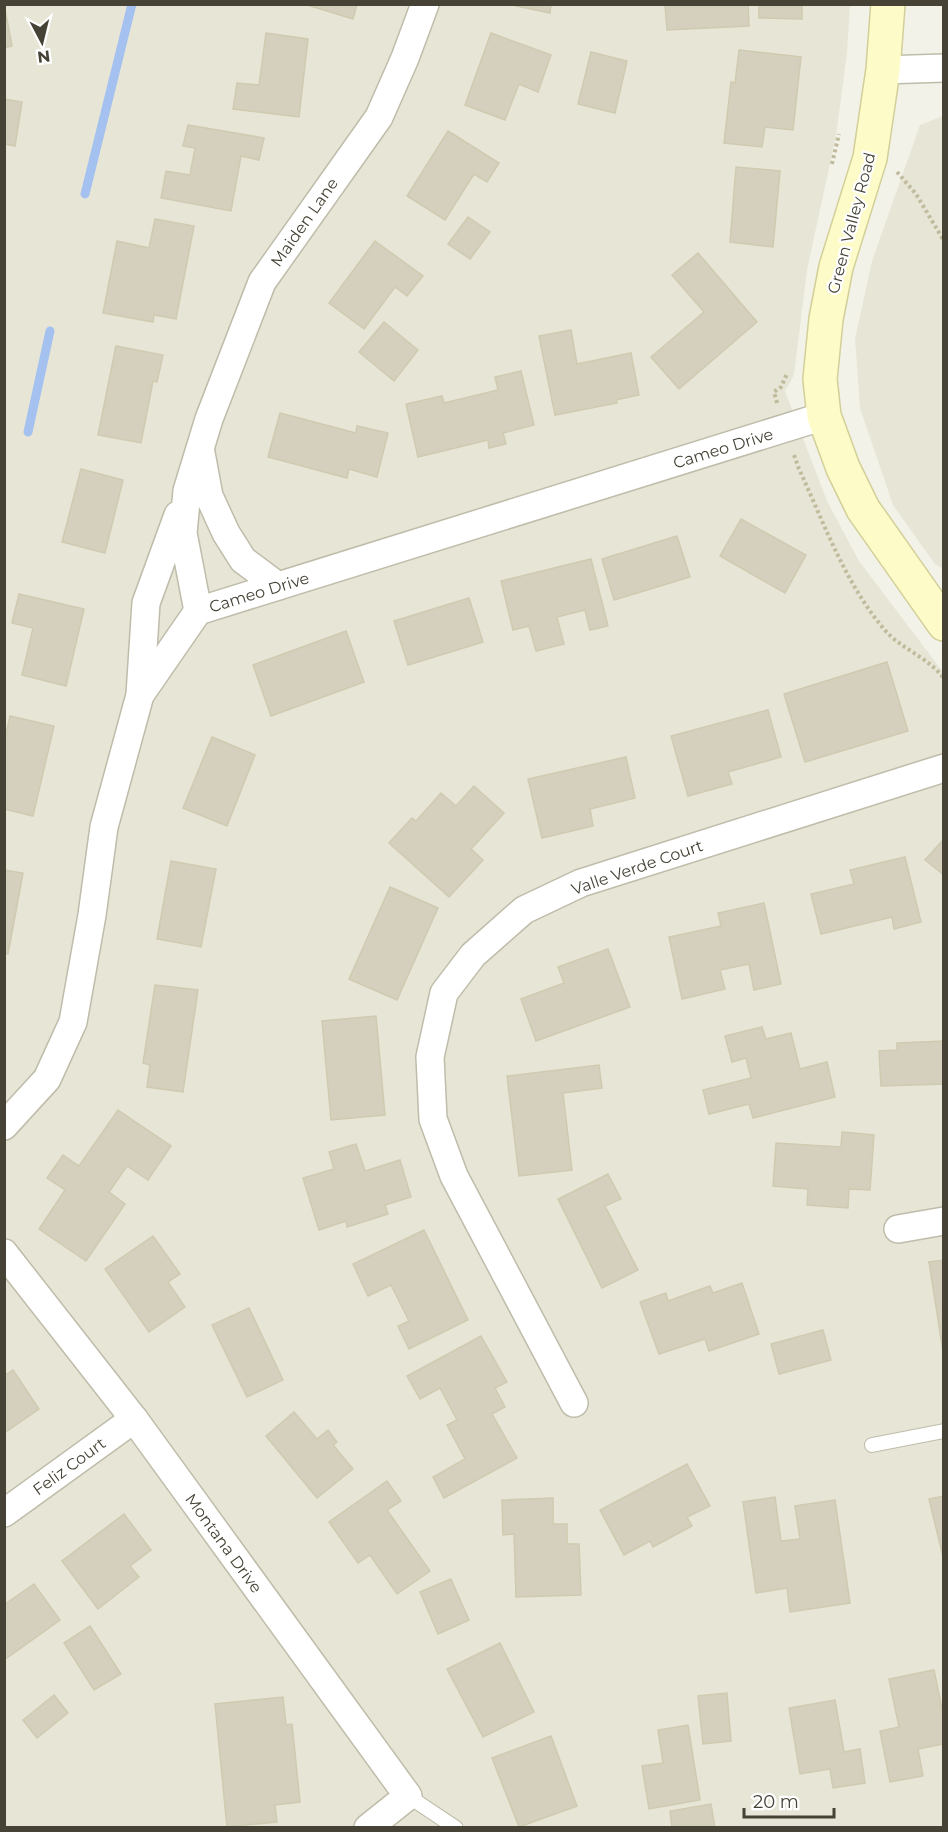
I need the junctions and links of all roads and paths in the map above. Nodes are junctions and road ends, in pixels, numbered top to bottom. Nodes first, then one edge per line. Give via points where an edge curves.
1 (425, 4) edge
2 (888, 4) edge
3 (944, 68) edge
4 (883, 69) junction
5 (870, 158) junction
6 (944, 241) edge
7 (824, 416) junction
8 (200, 447) junction
9 (187, 491) junction
10 (278, 586) junction
11 (198, 611) junction
12 (944, 624) edge
13 (140, 695) junction
14 (944, 768) edge
15 (4, 1126) edge
16 (944, 1221) edge
17 (898, 1229) dead end
18 (4, 1253) edge
19 (574, 1403) dead end
20 (134, 1419) junction
21 (944, 1431) edge
22 (872, 1445) dead end
23 (4, 1513) edge
24 (408, 1796) junction
25 (368, 1827) edge
26 (456, 1827) edge

1 - 8 street, Maiden Lane via 378,117 262,282
2 - 4 street, Green Valley Road
3 - 4 street
4 - 5 street, Green Valley Road
5 - 6 path via 899,173
5 - 7 street, Green Valley Road via 837,267 826,319 820,379
7 - 10 street, Cameo Drive
7 - 12 street, Green Valley Road via 863,509
8 - 9 street, Maiden Lane
8 - 10 street, Maiden Lane via 209,496 226,533 243,560
9 - 11 street, Maiden Lane via 183,533
9 - 13 street, Maiden Lane via 146,603
10 - 11 street, Cameo Drive
11 - 13 street, Cameo Drive
13 - 15 street, Cameo Drive via 104,827 73,1022 47,1079
14 - 19 street, Valle Verde Court via 581,883 524,910 473,955 444,993 430,1057 433,1119 454,1176
16 - 17 street
18 - 20 street, Montana Drive
20 - 23 street, Feliz Court
20 - 24 street, Montana Drive
21 - 22 lane
24 - 25 street
24 - 26 lane

